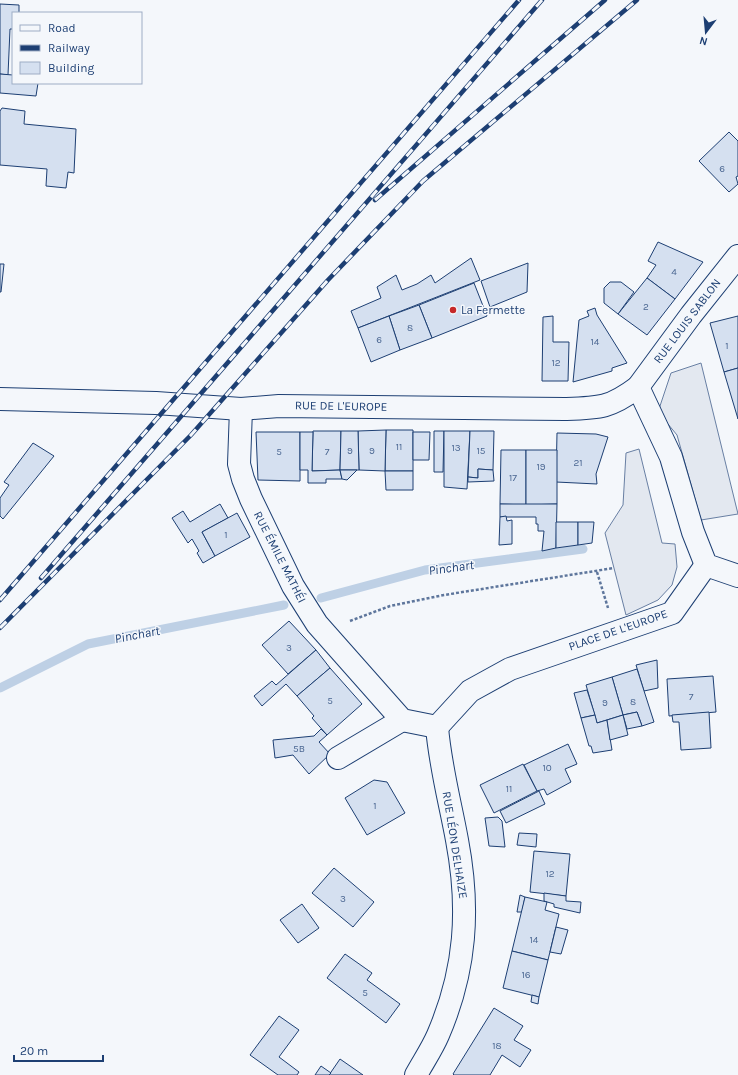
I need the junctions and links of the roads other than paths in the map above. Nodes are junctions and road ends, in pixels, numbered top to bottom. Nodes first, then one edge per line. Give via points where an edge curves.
1 (738, 256) edge
2 (0, 384) edge
3 (638, 387) junction
4 (0, 399) edge
5 (38, 399) junction
6 (0, 405) edge
7 (241, 409) junction
8 (706, 565) junction
9 (738, 576) edge
10 (402, 720) junction
11 (437, 726) junction
12 (338, 758) dead end
13 (416, 1075) edge

1 - 3 street, RUE LOUIS SABLON
2 - 5 street, RUE DE L'EUROPE
3 - 7 street, RUE DE L'EUROPE via 620,400 592,408 279,406
3 - 8 street via 670,457
4 - 5 street, RUE DE L'EUROPE
5 - 6 street, RUE DE L'EUROPE
5 - 7 street, RUE DE L'EUROPE
7 - 10 street, RUE ÉMILE MATHÉI via 239,464 251,499 293,586 317,624
8 - 9 street
8 - 11 street, PLACE DE L'EUROPE via 672,613 510,669 470,691
10 - 11 street
10 - 12 street
11 - 13 street, RUE LÉON DELHAIZE via 439,756 462,871 465,916 460,964 448,1004 437,1036

